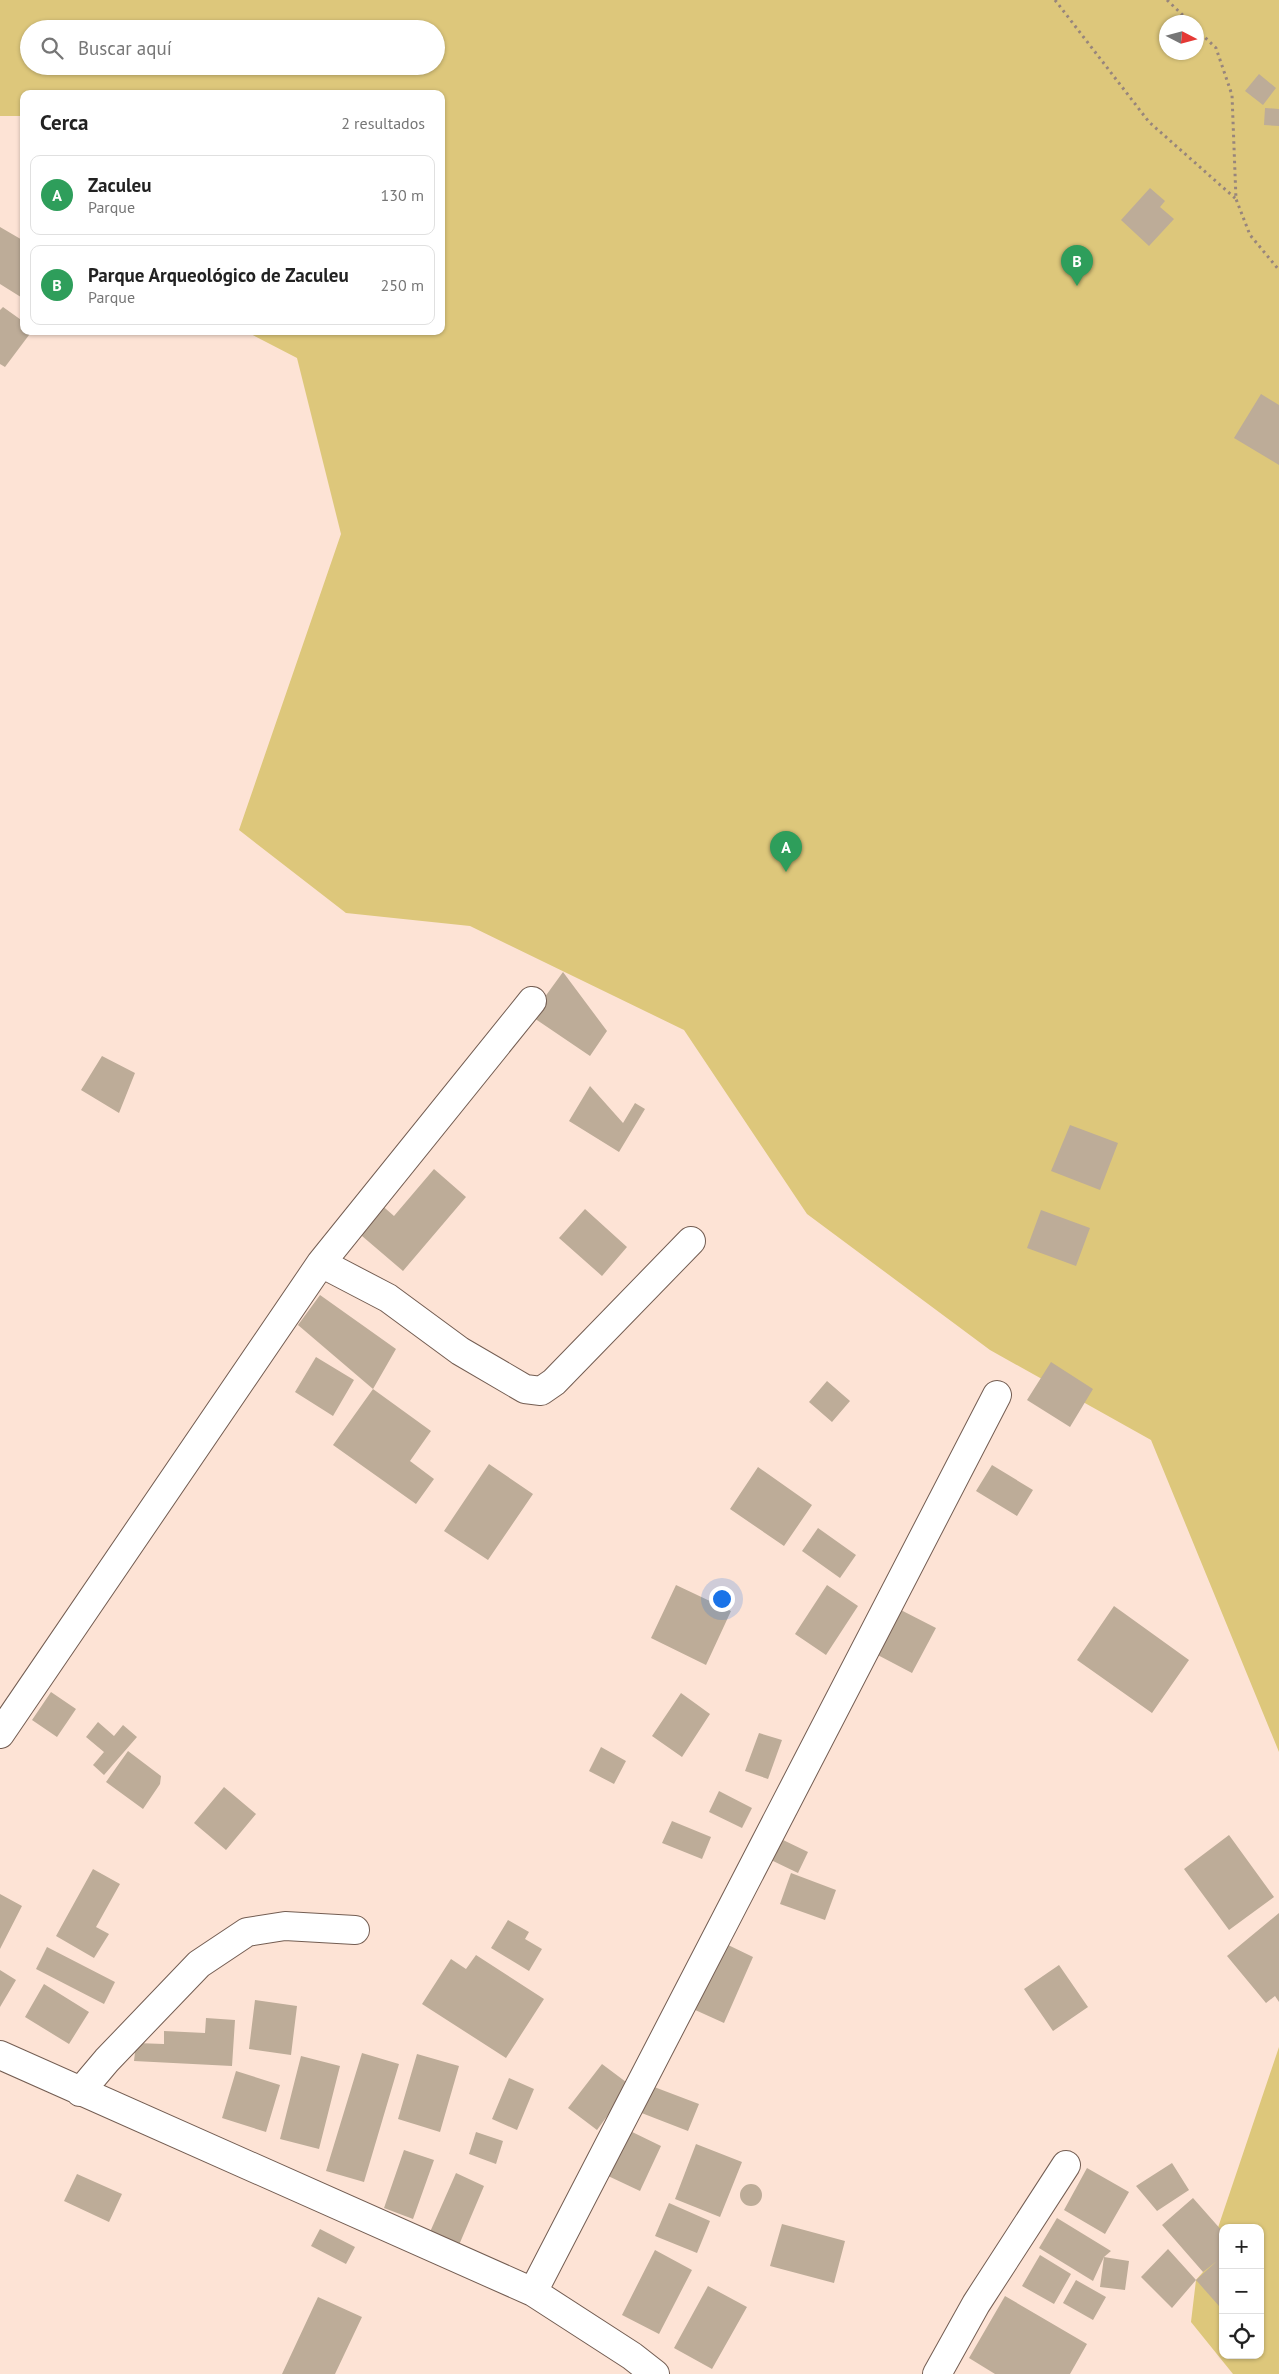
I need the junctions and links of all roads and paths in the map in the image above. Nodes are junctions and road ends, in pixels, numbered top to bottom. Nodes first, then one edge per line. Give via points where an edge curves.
1 (1055, 0) edge
2 (1167, 0) edge
3 (1183, 15) edge
4 (1204, 37) edge
5 (1236, 199) junction
6 (1279, 270) edge
7 (532, 1001) dead end
8 (692, 1241) dead end
9 (321, 1263) junction
10 (997, 1395) dead end
11 (0, 1734) edge
12 (355, 1930) dead end
13 (0, 2055) edge
14 (80, 2092) junction
15 (1066, 2165) dead end
16 (533, 2292) junction
17 (655, 2374) edge
18 (937, 2374) edge

1 - 5 path via 1149,122
2 - 3 path
4 - 5 path via 1216,48 1232,95
5 - 6 path via 1250,235
7 - 9 street
8 - 9 street via 554,1382 541,1391 525,1389 460,1350 388,1298
9 - 11 street
10 - 16 street
12 - 14 street via 285,1926 247,1932 199,1964
13 - 14 street
14 - 16 street
15 - 18 street via 976,2304
16 - 17 street

